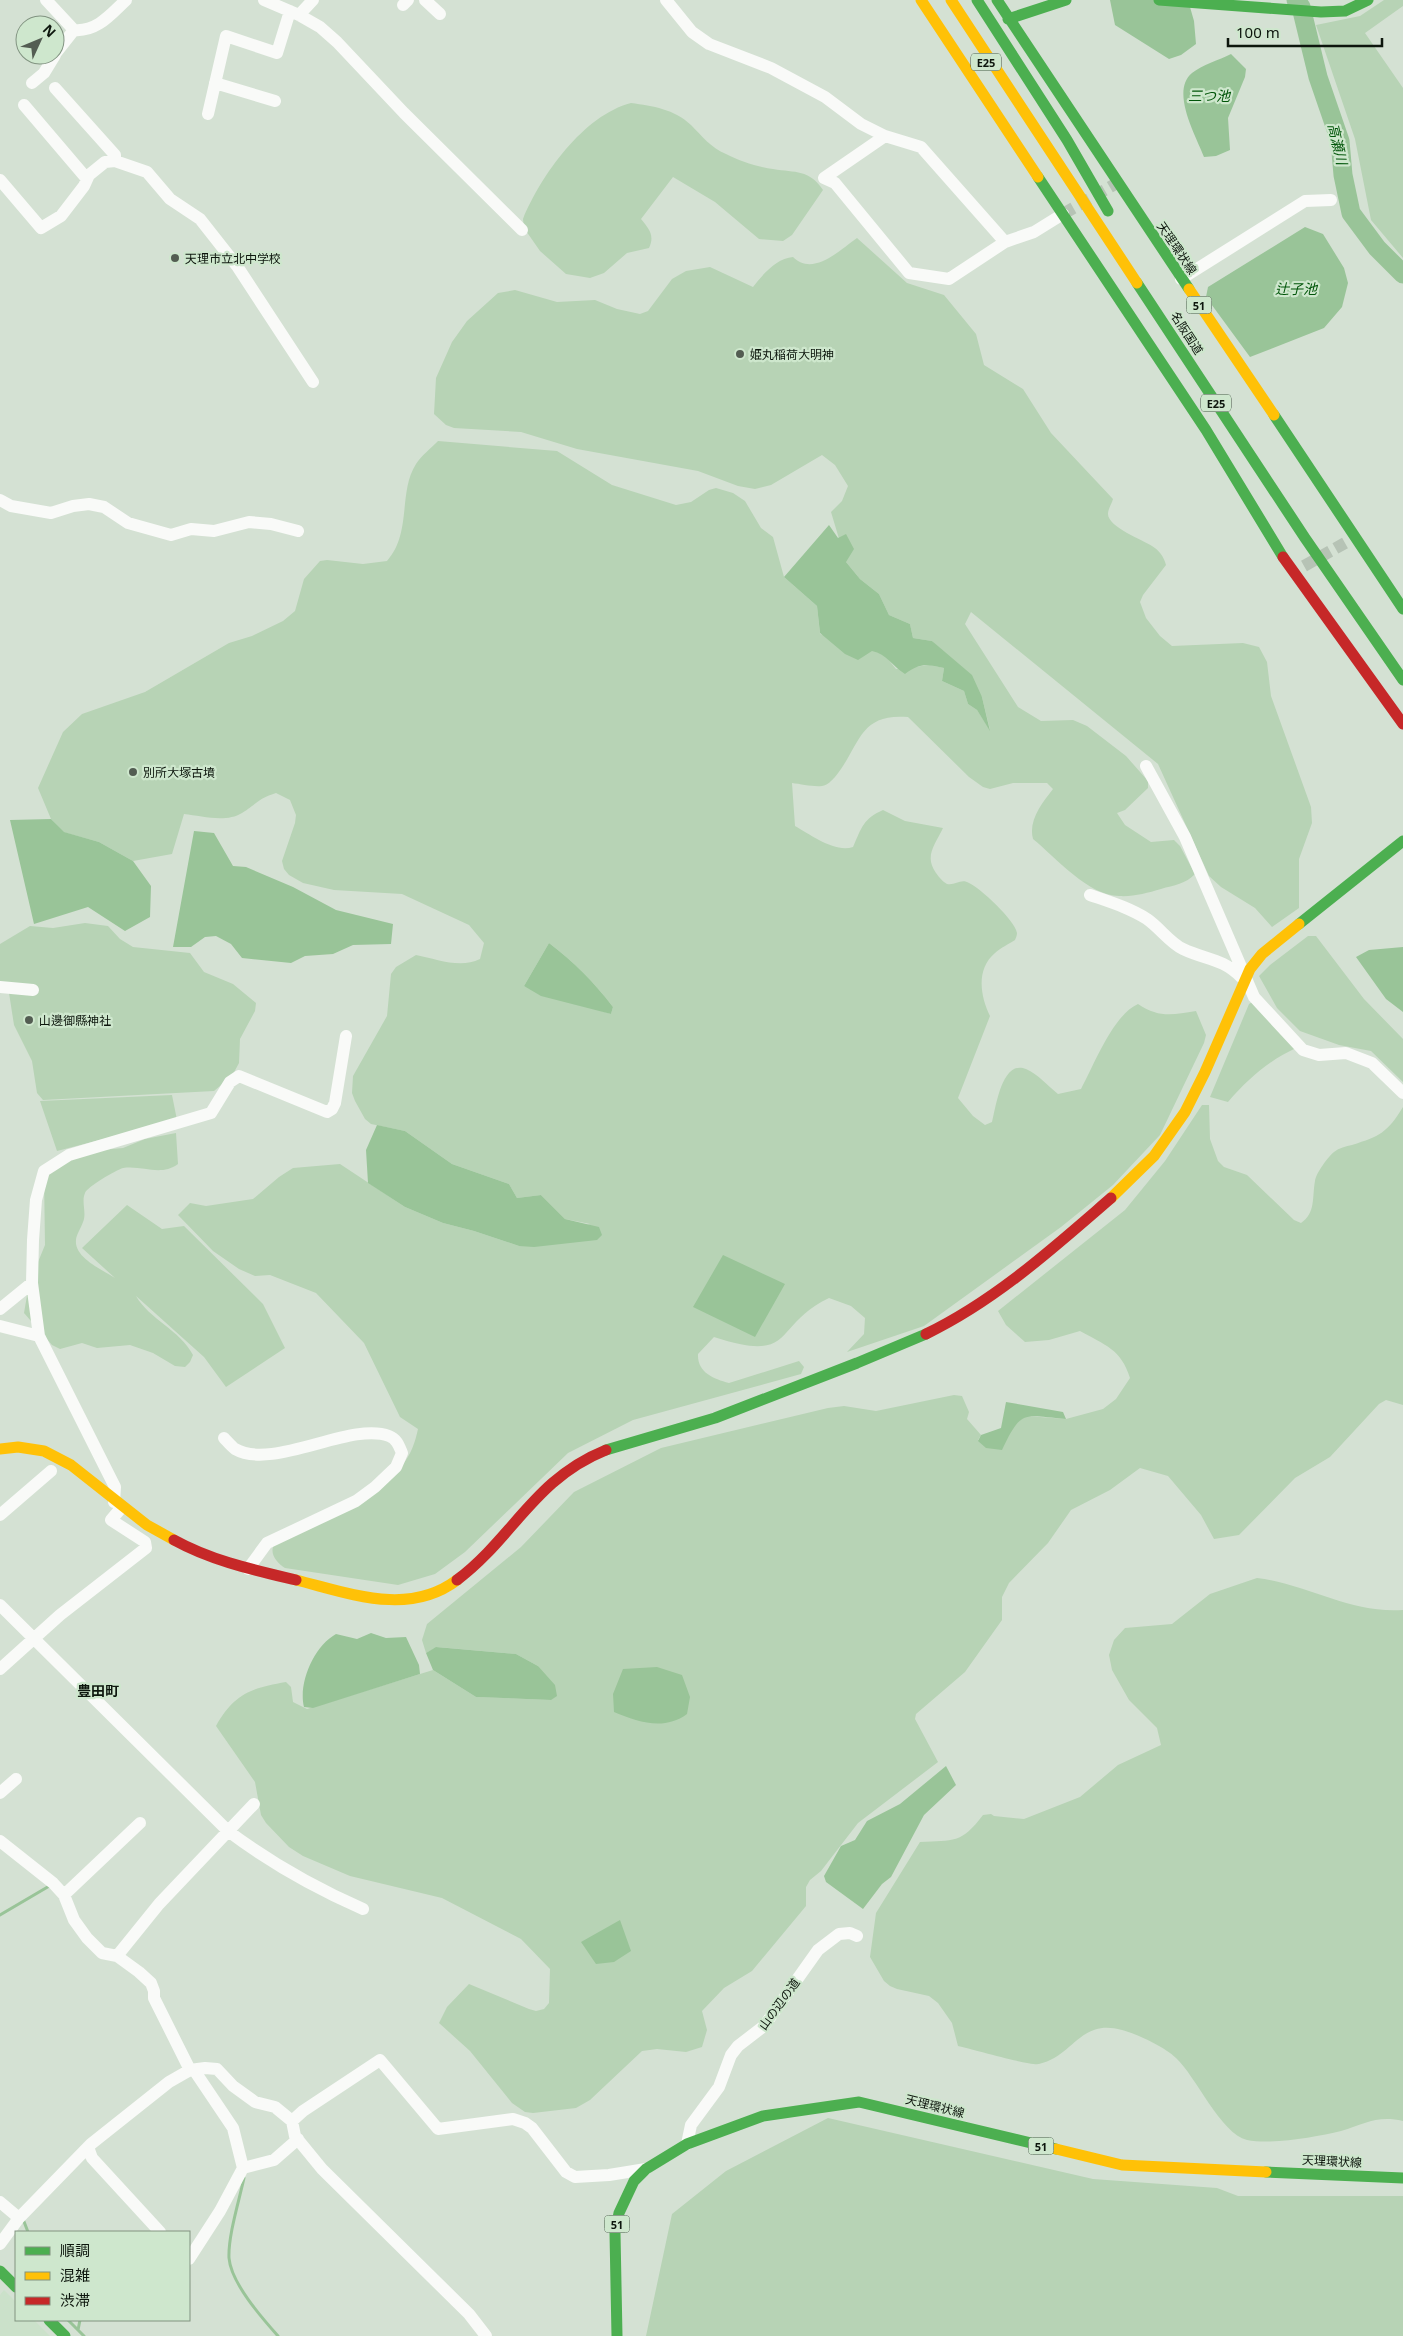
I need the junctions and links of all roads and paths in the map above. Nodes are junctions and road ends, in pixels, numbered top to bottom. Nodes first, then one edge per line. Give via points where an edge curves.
1 (46, 0) edge
2 (126, 0) edge
3 (264, 0) edge
4 (313, 0) edge
5 (424, 0) edge
6 (666, 0) edge
7 (921, 0) edge
8 (939, 0) edge
9 (951, 0) edge
10 (969, 0) edge
11 (977, 0) edge
12 (997, 0) edge
13 (1066, 0) edge
14 (1159, 0) edge
15 (1368, 0) edge
16 (295, 13) junction
17 (440, 14) dead end
18 (1008, 19) junction
19 (74, 30) junction
20 (65, 42) edge
21 (49, 65) edge
22 (32, 83) dead end
23 (215, 83) junction
24 (55, 88) dead end
25 (275, 101) dead end
26 (24, 105) dead end
27 (208, 114) dead end
28 (1033, 124) junction
29 (884, 136) junction
30 (115, 161) junction
31 (87, 179) junction
32 (0, 180) edge
33 (1331, 200) dead end
34 (1063, 214) junction
35 (522, 230) dead end
36 (1005, 242) junction
37 (1181, 279) junction
38 (313, 382) dead end
39 (0, 500) edge
40 (298, 531) dead end
41 (1304, 566) tunnel mouth
42 (1292, 572) junction
43 (1403, 609) edge
44 (1403, 680) edge
45 (1403, 724) edge
46 (1146, 766) dead end
47 (1403, 840) edge
48 (1090, 896) dead end
49 (1245, 980) junction
50 (0, 987) edge
51 (33, 990) dead end
52 (346, 1036) dead end
53 (1403, 1093) edge
54 (32, 1283) junction
55 (0, 1310) edge
56 (0, 1326) edge
57 (39, 1336) junction
58 (224, 1438) dead end
59 (0, 1449) edge
60 (51, 1472) dead end
61 (118, 1504) junction
62 (0, 1514) edge
63 (248, 1569) junction
64 (0, 1605) edge
65 (34, 1638) junction
66 (0, 1669) edge
67 (16, 1779) dead end
68 (0, 1793) edge
69 (254, 1804) dead end
70 (140, 1823) dead end
71 (228, 1831) junction
72 (0, 1841) edge
73 (64, 1895) junction
74 (363, 1908) dead end
75 (857, 1936) dead end
76 (117, 1956) junction
77 (192, 2070) junction
78 (292, 2121) junction
79 (298, 2139) junction
80 (687, 2144) junction
81 (88, 2147) junction
82 (243, 2168) junction
83 (646, 2169) junction
84 (1403, 2178) edge
85 (0, 2202) edge
86 (19, 2218) junction
87 (159, 2231) edge
88 (0, 2244) edge
89 (190, 2257) edge
90 (0, 2271) edge
91 (15, 2286) edge
92 (49, 2321) edge
93 (65, 2336) edge
94 (486, 2336) edge
95 (617, 2336) edge

1 - 19 street
2 - 19 street via 98,26 84,31
3 - 16 street
4 - 16 street
5 - 17 street
6 - 29 street via 692,32 709,44 771,68 825,96 861,124
7 - 34 main road
8 - 28 main road, E25
9 - 28 main road, 名阪国道 / E25
10 - 11 main road, E25 via 1111,215 1068,140
12 - 18 main road, 天理環状線 / 51
13 - 18 main road
14 - 15 main road via 1321,12 1345,11
16 - 23 street via 277,53 226,36
16 - 35 street via 320,27 337,42
18 - 37 main road, 天理環状線 / 51
19 - 20 street
21 - 22 street
23 - 25 street
23 - 27 street
24 - 30 street via 115,155
26 - 31 street
28 - 44 main road, 名阪国道 / E25 via 1294,522
29 - 36 street via 921,147
29 - 36 street via 824,178 835,184 909,273 949,279
30 - 31 street via 96,167
30 - 38 street via 147,172 170,199 200,219 237,266
31 - 32 street via 61,216 41,228
33 - 37 street via 1304,202
34 - 36 street via 1034,232
34 - 42 main road via 1206,430
37 - 43 main road, 天理環状線 / 51 via 1350,540
39 - 40 street via 11,506 51,513 89,504 104,507 128,523 171,535 191,528 214,532 249,522
41 - 42 street
42 - 45 main road
46 - 49 street via 1185,837
47 - 49 main road via 1262,954
48 - 49 street via 1119,905 1148,920 1182,949 1215,958 1232,967
49 - 53 street via 1254,997 1303,1050 1319,1055 1346,1052 1372,1064
49 - 63 main road via 1186,1110 1172,1134 1146,1165 1030,1268 966,1312 891,1348 725,1414 597,1453 545,1486 473,1568 459,1580 431,1595 385,1601
50 - 51 street
52 - 54 street via 335,1103 327,1112 239,1076 230,1082 211,1113 69,1155 54,1163 44,1171 36,1200
54 - 55 street
54 - 57 street
56 - 57 street
57 - 61 street via 115,1487
58 - 63 street via 234,1449 271,1454 364,1434 381,1434 398,1442 402,1453 396,1467 375,1488 356,1501 267,1543
59 - 61 main road via 18,1447 44,1451 71,1465
60 - 62 street
61 - 63 main road via 147,1525 194,1551
61 - 65 street via 111,1520 144,1542 146,1548
64 - 65 street
65 - 66 street
65 - 71 street
67 - 68 street
69 - 71 street
70 - 73 street
71 - 74 street via 266,1860 320,1890
71 - 76 street via 159,1904
72 - 73 street
73 - 76 street via 74,1920 87,1938 102,1952
75 - 80 street, 山の辺の道 via 839,1934 818,1950 764,2026 738,2046 731,2055 719,2087 691,2125
76 - 77 street via 151,1983 154,1998
77 - 78 street via 217,2069 255,2102 275,2107
77 - 81 street via 170,2082
77 - 82 street via 233,2128
78 - 79 street
78 - 83 street via 380,2060 438,2129 512,2119 532,2128 566,2172 575,2177
79 - 82 street via 274,2160
79 - 94 street via 322,2170 469,2314
80 - 83 main road, 天理環状線 / 51
80 - 84 main road, 天理環状線 / 51 via 763,2116 859,2102 1122,2165
81 - 86 street
81 - 87 street via 92,2158
82 - 89 street via 220,2212
83 - 95 main road, 天理環状線 / 51 via 624,2198 615,2233
85 - 86 street
86 - 88 street
90 - 91 main road
92 - 93 main road

